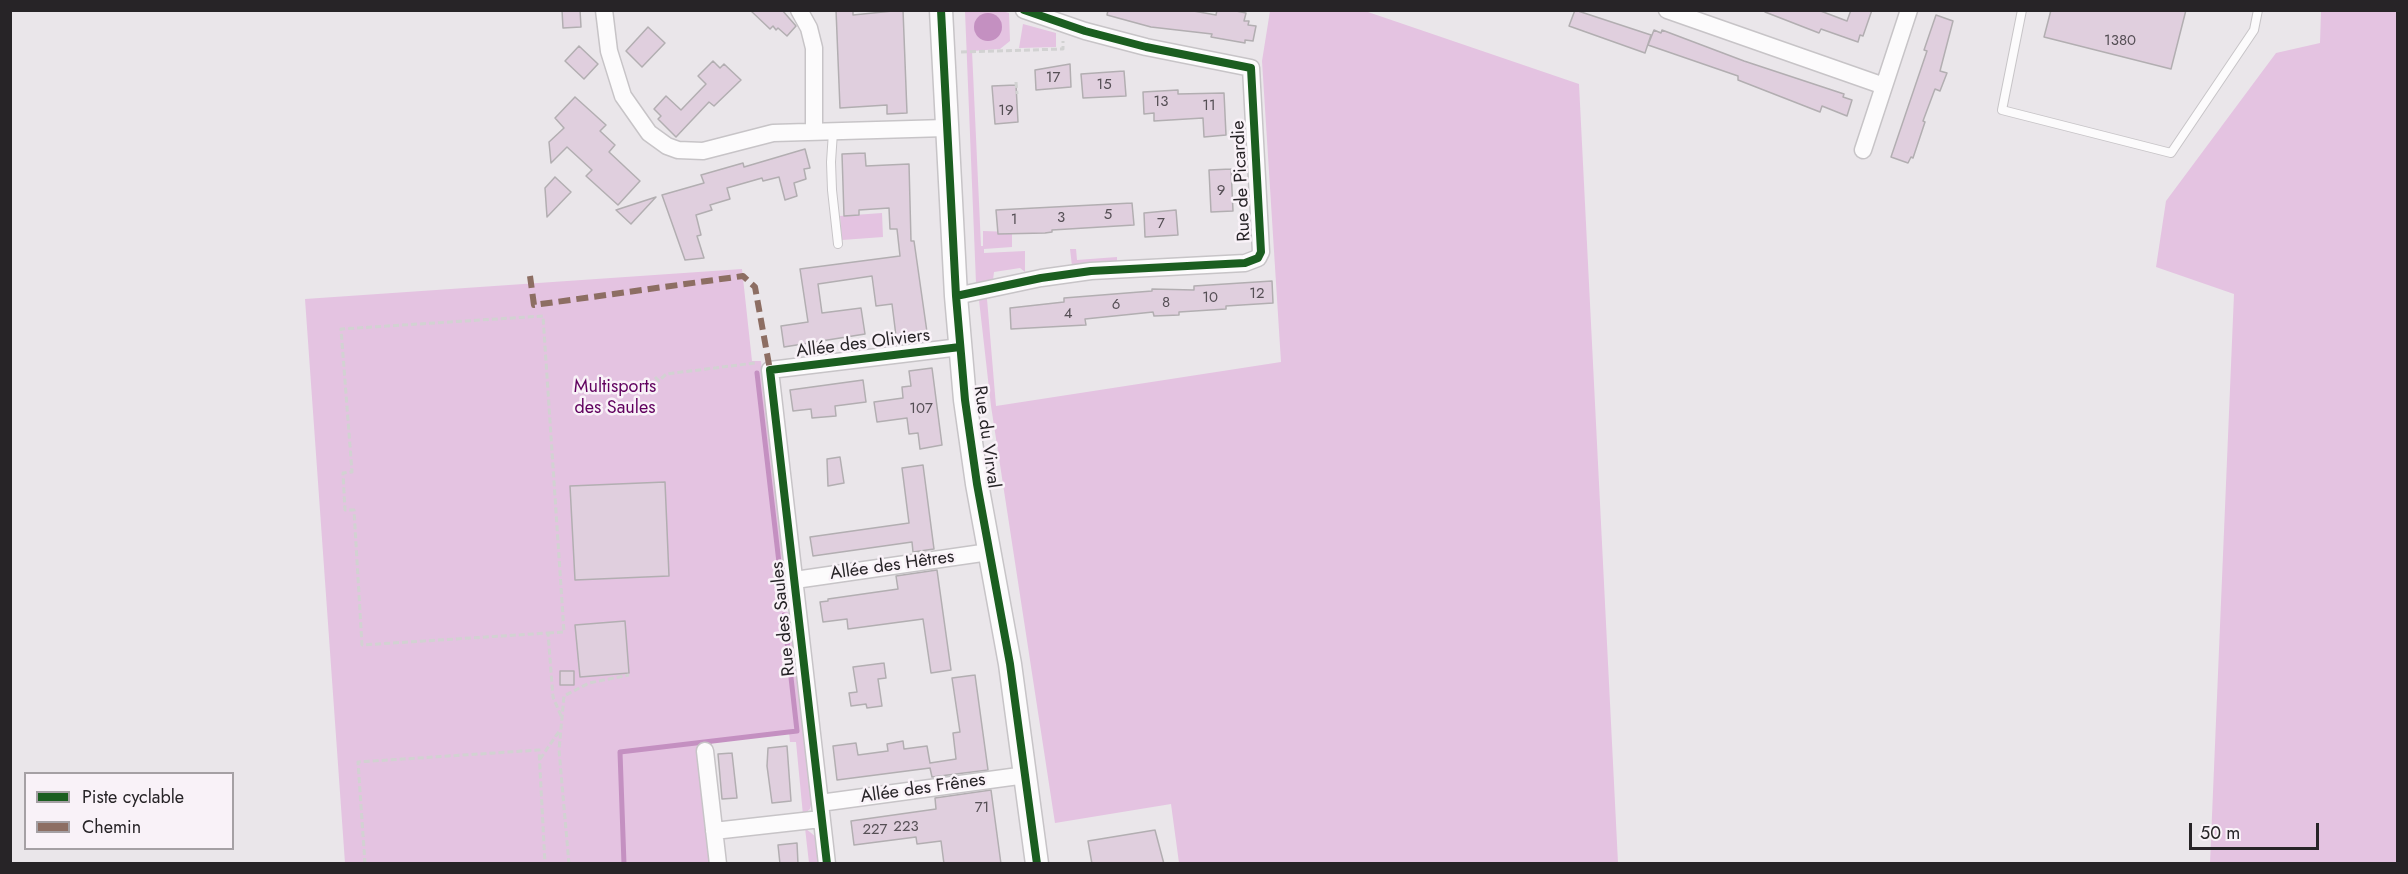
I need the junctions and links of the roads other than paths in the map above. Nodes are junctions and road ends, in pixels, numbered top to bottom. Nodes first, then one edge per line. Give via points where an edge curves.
1 (604, 10) edge
2 (800, 10) edge
3 (941, 10) edge
4 (1024, 10) edge
5 (1667, 10) edge
6 (1909, 10) edge
7 (2022, 10) edge
8 (2258, 10) edge
9 (1884, 86) junction
10 (946, 129) junction
11 (814, 132) junction
12 (833, 132) junction
13 (1863, 150) dead end
14 (838, 244) dead end
15 (956, 296) junction
16 (960, 347) junction
17 (765, 367) joint
18 (989, 552) junction
19 (795, 580) junction
20 (705, 751) dead end
21 (1026, 775) junction
22 (820, 811) junction
23 (714, 831) junction
24 (718, 864) edge
25 (827, 864) edge
26 (1037, 864) edge

1 - 11 street via 609,51 624,96 649,134 667,146 703,151 759,135
2 - 11 street via 814,48
3 - 10 street, Rue du Virval
4 - 15 street, Rue de Picardie via 1146,47 1251,68 1261,252 1252,261 1091,271
5 - 9 street
6 - 9 street
7 - 8 lane via 2002,110 2171,153 2254,30
9 - 13 street
10 - 12 street
10 - 15 street, Rue du Virval
11 - 12 street
12 - 14 lane via 831,181
15 - 16 street, Rue du Virval
16 - 17 street, Allée des Oliviers
16 - 18 street, Rue du Virval
17 - 19 street, Rue des Saules
18 - 19 street, Allée des Hêtres
18 - 21 street, Rue du Virval
19 - 22 street, Rue des Saules
20 - 23 street
21 - 22 street, Allée des Frênes
21 - 26 street, Rue du Virval
22 - 23 street, Allée des Frênes
22 - 25 street, Rue des Saules
23 - 24 street

